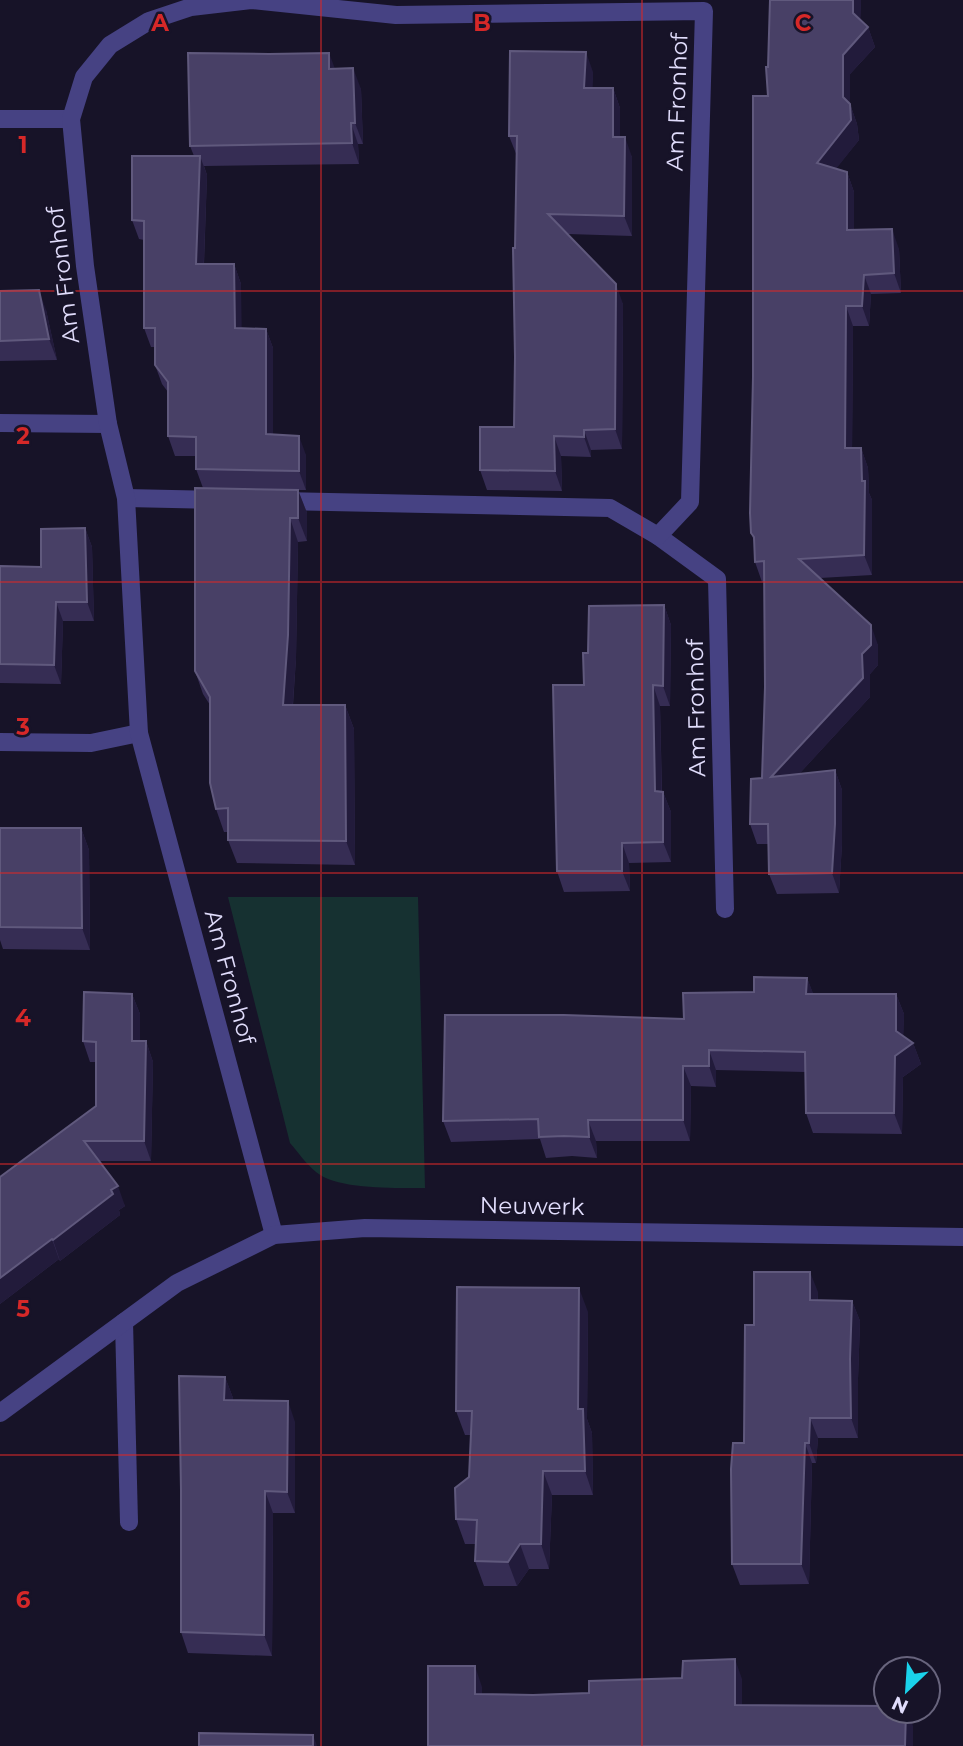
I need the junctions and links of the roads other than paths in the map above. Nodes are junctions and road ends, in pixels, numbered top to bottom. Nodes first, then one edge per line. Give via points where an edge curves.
1 (0, 119) edge
2 (71, 119) junction
3 (0, 423) edge
4 (108, 424) junction
5 (126, 498) junction
6 (237, 500) edge
7 (264, 501) edge
8 (659, 536) junction
9 (139, 733) junction
10 (0, 742) edge
11 (726, 909) dead end
12 (274, 1235) junction
13 (963, 1237) edge
14 (124, 1322) junction
15 (0, 1413) edge
16 (129, 1522) dead end

1 - 2 street
2 - 4 street, Am Fronhof via 85,267
2 - 8 street, Am Fronhof via 84,76 110,45 149,21 191,7 251,0 396,15 704,11 690,502
3 - 4 street
4 - 5 street, Am Fronhof
5 - 6 street
5 - 9 street, Am Fronhof
7 - 8 street, Am Fronhof via 610,509
8 - 11 street, Am Fronhof via 717,579
9 - 10 street via 91,743
9 - 12 street, Am Fronhof
12 - 13 street, Neuwerk via 365,1228
12 - 14 street, Neuwerk via 177,1283
14 - 15 street, Neuwerk
14 - 16 street

